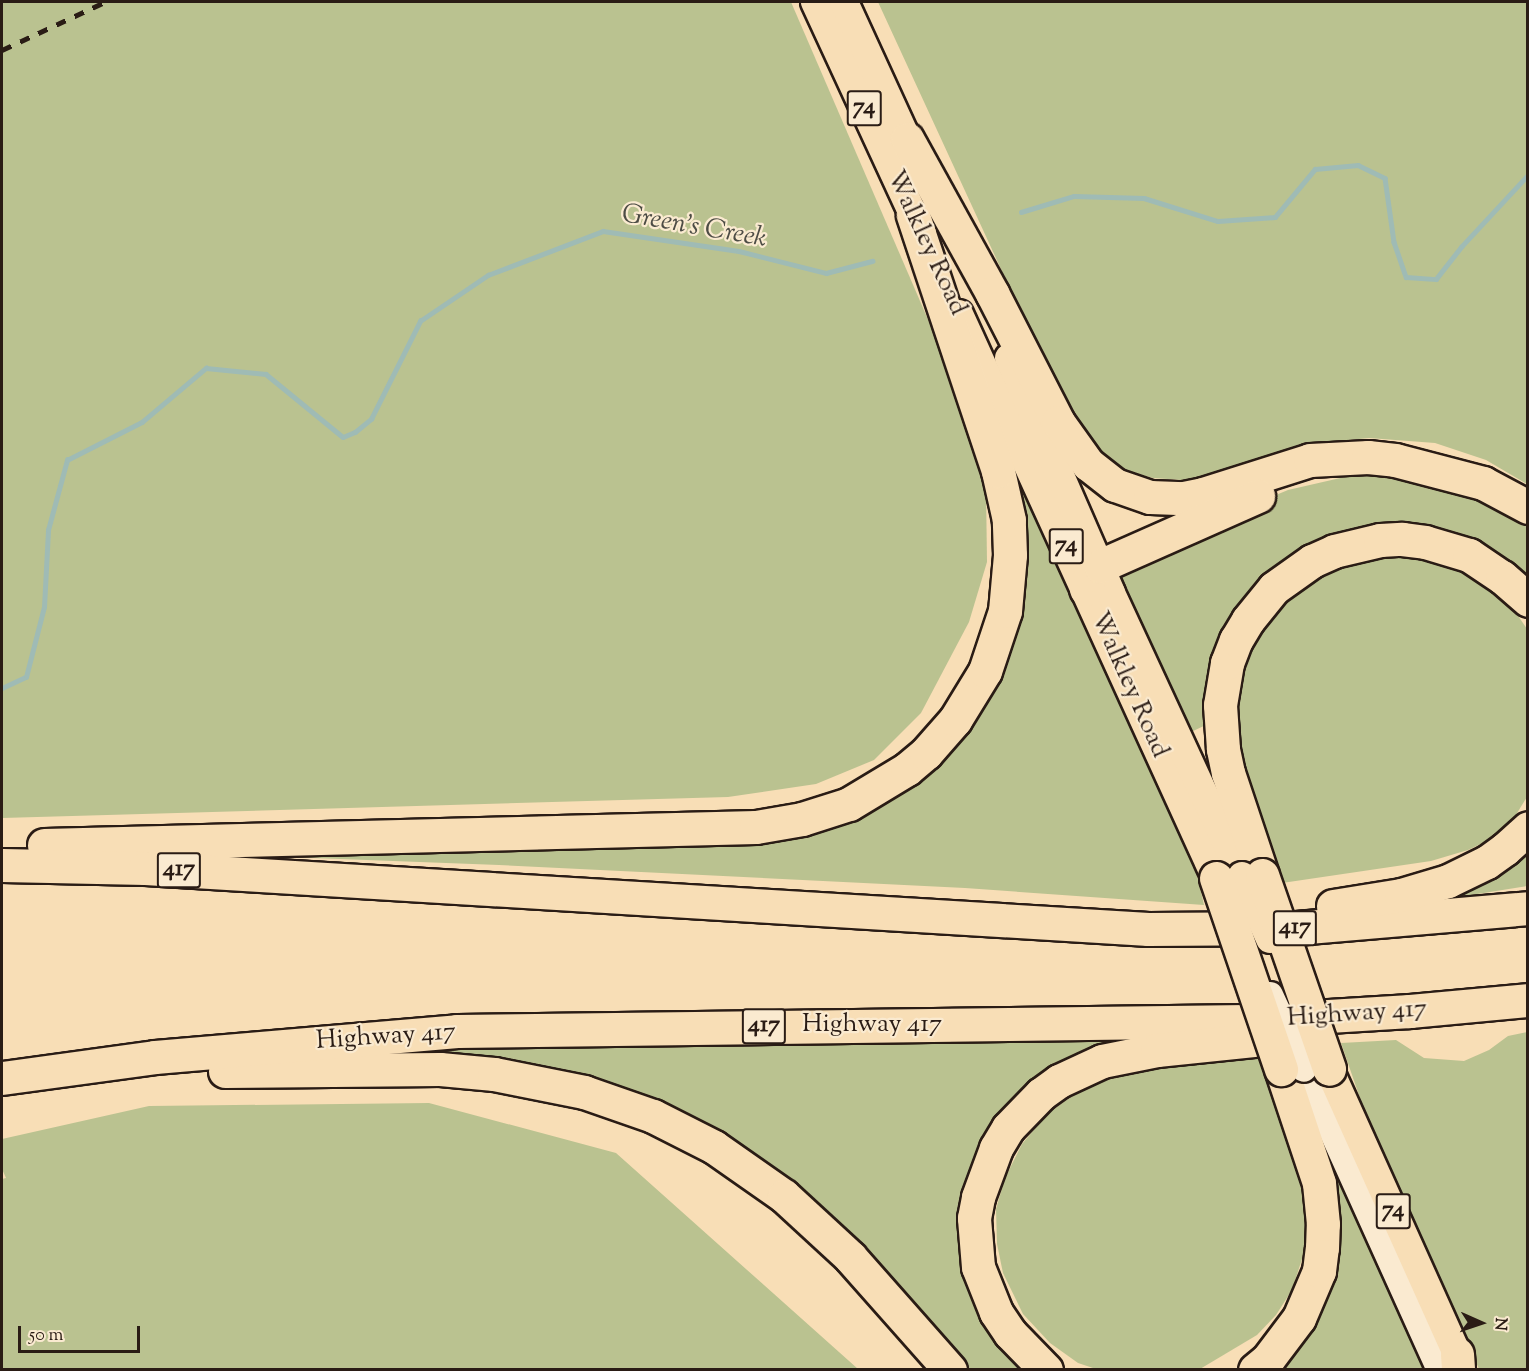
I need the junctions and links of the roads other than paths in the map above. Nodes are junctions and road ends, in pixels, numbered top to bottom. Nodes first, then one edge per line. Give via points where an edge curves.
1 (815, 2) edge
2 (844, 2) edge
3 (907, 139) junction
4 (913, 215) junction
5 (1420, 467) junction
6 (1527, 507) edge
7 (1093, 578) junction
8 (1527, 600) edge
9 (1527, 828) edge
10 (2, 847) edge
11 (2, 865) edge
12 (1240, 876) junction
13 (1527, 908) edge
14 (1062, 924) junction
15 (1527, 1000) edge
16 (1527, 1008) edge
17 (1304, 1069) junction
18 (2, 1078) edge
19 (2, 1088) edge
20 (1455, 1366) edge
21 (950, 1370) edge
22 (1046, 1370) edge
23 (1255, 1370) edge

1 - 4 main road, Walkley Road / 74
2 - 3 main road, Walkley Road / 74
3 - 5 highway via 1058,422 1075,449 1102,476 1132,492 1167,499 1203,494 1319,458 1368,457
3 - 7 main road, Walkley Road / 74 via 1024,392
4 - 7 main road, Walkley Road / 74
4 - 10 highway via 998,471 1009,520 1010,555 1005,611 985,671 955,720 907,770 841,807 756,827
5 - 6 highway via 1484,483
5 - 7 highway via 1356,468 1300,478
7 - 12 main road, Walkley Road / 74
8 - 12 highway via 1503,577 1469,555 1402,539 1334,551 1312,561 1274,588 1236,640 1227,663 1220,705
9 - 14 highway via 1505,849 1468,872 1401,895 1291,912
11 - 14 highway, 417 via 145,868
12 - 17 highway, bridge
12 - 17 highway, bridge
13 - 14 highway, 417 via 1296,928 1148,929
15 - 18 highway, Highway 417 / 417 via 1247,1021 457,1031 155,1058
16 - 22 highway via 1453,1021 1125,1055 1080,1070 1041,1094 1008,1128 996,1148 978,1197 975,1242 978,1267 996,1312 1022,1347
17 - 20 main road, 74
17 - 23 highway via 1323,1224 1319,1271 1299,1318
19 - 21 highway via 240,1070 440,1069 510,1077 584,1092 672,1125 751,1171 833,1241

